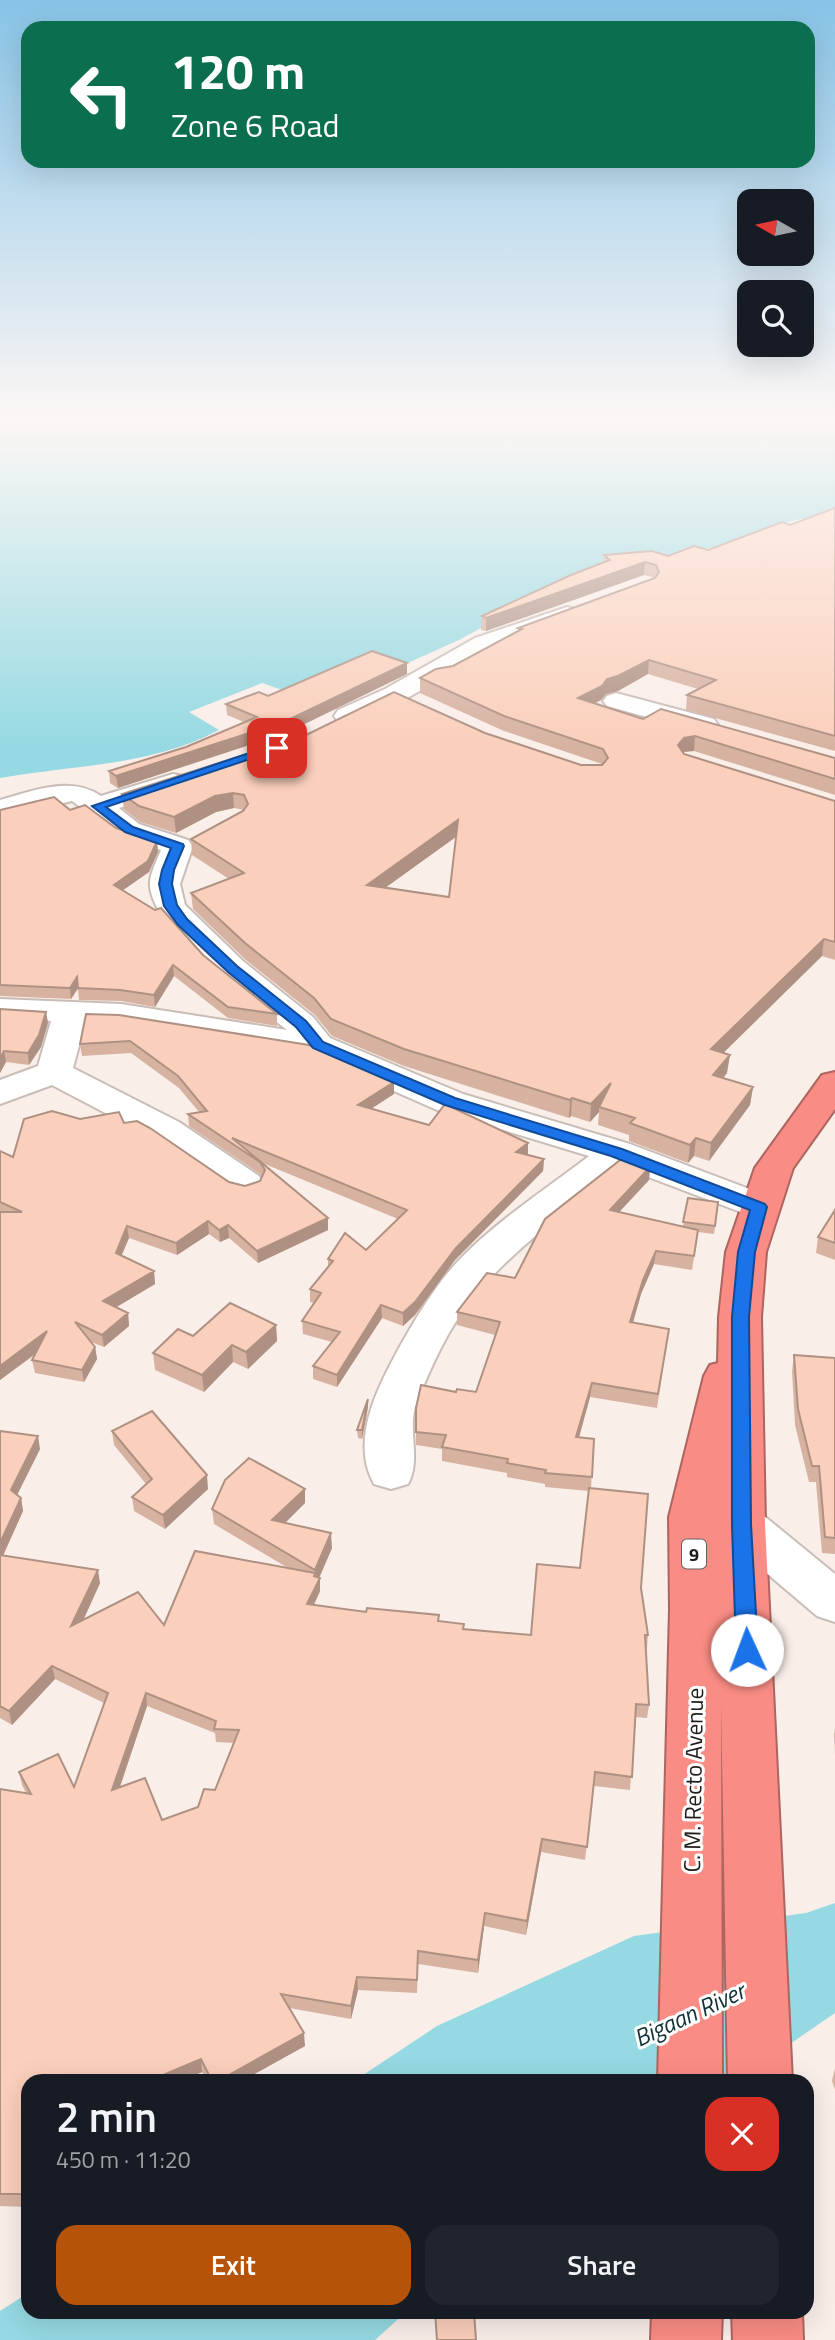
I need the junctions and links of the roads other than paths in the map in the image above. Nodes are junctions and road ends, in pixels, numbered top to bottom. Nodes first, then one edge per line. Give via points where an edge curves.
1 (589, 605) edge
2 (617, 701) dead end
3 (318, 730) edge
4 (731, 732) edge
5 (200, 773) edge
6 (97, 806) junction
7 (0, 809) edge
8 (0, 1009) edge
9 (71, 1012) junction
10 (318, 1045) junction
11 (54, 1072) junction
12 (835, 1083) edge
13 (0, 1093) edge
14 (617, 1153) junction
15 (245, 1184) edge
16 (759, 1207) junction
17 (740, 1317) junction
18 (391, 1472) dead end
19 (741, 1524) junction
20 (835, 1602) edge
21 (690, 2074) edge
22 (760, 2074) edge
23 (687, 2319) edge
24 (767, 2319) edge
25 (686, 2340) edge
26 (768, 2340) edge

1 - 3 street via 494,638 425,675 408,700
2 - 4 street
5 - 6 street
6 - 7 street via 72,793
6 - 10 street via 129,830 189,841 168,870 167,895 176,914 232,969 301,1024
8 - 9 street
9 - 10 street via 121,1014
9 - 11 street
10 - 14 street via 450,1102
11 - 13 street
11 - 15 street via 166,1130
12 - 16 highway, C. M. Recto Avenue / 9 via 774,1168
14 - 16 street
14 - 18 street via 496,1248 458,1288 426,1335 393,1405 388,1432
16 - 17 highway, C. M. Recto Avenue / 9 via 746,1252
17 - 19 highway, C. M. Recto Avenue / 9
17 - 21 highway, C. M. Recto Avenue / 9 via 693,1517
19 - 20 street
19 - 22 highway, C. M. Recto Avenue / 9
23 - 25 highway
24 - 26 highway

